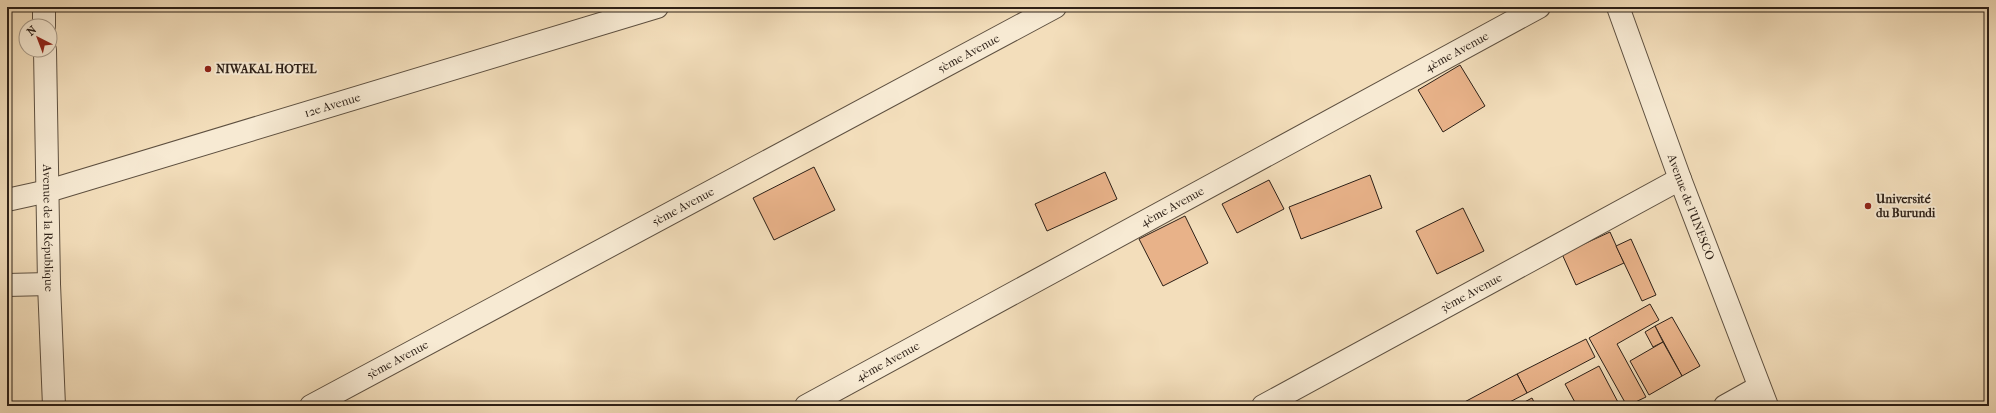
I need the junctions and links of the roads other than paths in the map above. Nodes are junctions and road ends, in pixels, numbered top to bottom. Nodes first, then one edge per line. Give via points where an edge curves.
1 (44, 7) edge
2 (657, 7) edge
3 (1055, 7) edge
4 (1540, 7) edge
5 (1618, 7) edge
6 (44, 18) edge
7 (45, 58) edge
8 (1680, 179) junction
9 (48, 191) junction
10 (7, 200) edge
11 (49, 284) junction
12 (7, 285) edge
13 (1763, 397) edge
14 (54, 406) edge
15 (311, 406) edge
16 (806, 406) edge
17 (1262, 406) edge
18 (1725, 406) edge

1 - 6 street
2 - 9 street, 12e Avenue
3 - 15 street, 5ème Avenue
4 - 16 street, 4ème Avenue
5 - 8 street, Avenue de l'UNESCO
7 - 9 street, Avenue de la République
8 - 13 street, Avenue de l'UNESCO
8 - 17 street, 3ème Avenue
9 - 10 street, 12e Avenue
9 - 11 street, Avenue de la République
11 - 12 street
11 - 14 street, Avenue de la République
13 - 18 street

